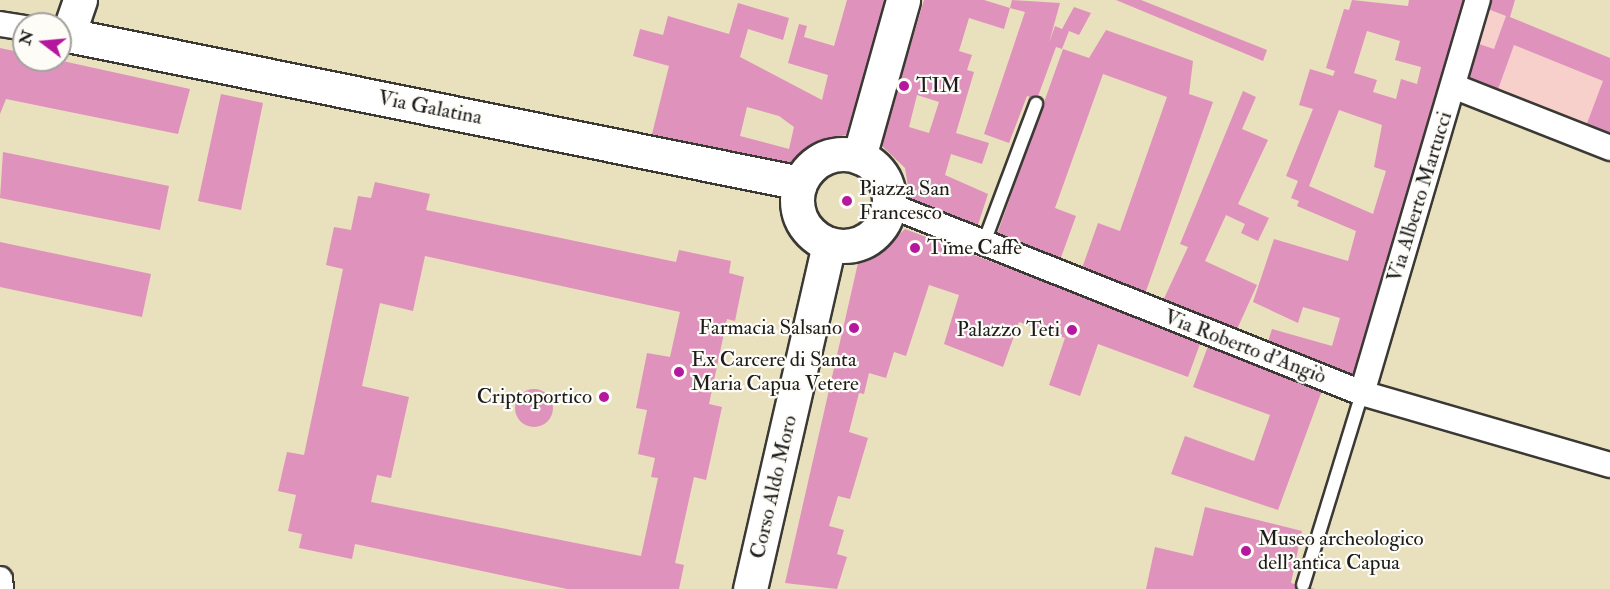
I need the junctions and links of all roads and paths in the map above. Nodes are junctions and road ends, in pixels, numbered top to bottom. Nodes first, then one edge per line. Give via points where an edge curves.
1 (80, 0) edge
2 (903, 0) edge
3 (1478, 0) edge
4 (72, 18) edge
5 (72, 37) edge
6 (1453, 86) junction
7 (1036, 104) dead end
8 (1610, 148) edge
9 (859, 157) junction
10 (800, 183) junction
11 (889, 205) junction
12 (829, 244) junction
13 (983, 245) junction
14 (1362, 393) junction
15 (1610, 465) edge
16 (0, 579) edge
17 (1303, 585) dead end
18 (1, 589) edge
19 (750, 589) edge

1 - 4 main road
2 - 9 main road
3 - 6 street, Via Alberto Martucci
5 - 10 main road, Via Galatina
6 - 8 street
6 - 14 street, Via Alberto Martucci
7 - 13 lane
9 - 10 main road via 831,155 807,171
9 - 11 main road via 882,176
10 - 12 main road via 797,198 805,226
11 - 12 main road via 868,239
11 - 13 street, Via Roberto d'Angiò
12 - 19 main road, Corso Aldo Moro
13 - 14 street, Via Roberto d'Angiò
14 - 15 street, Via Roberto d'Angiò
14 - 17 lane
16 - 18 street

